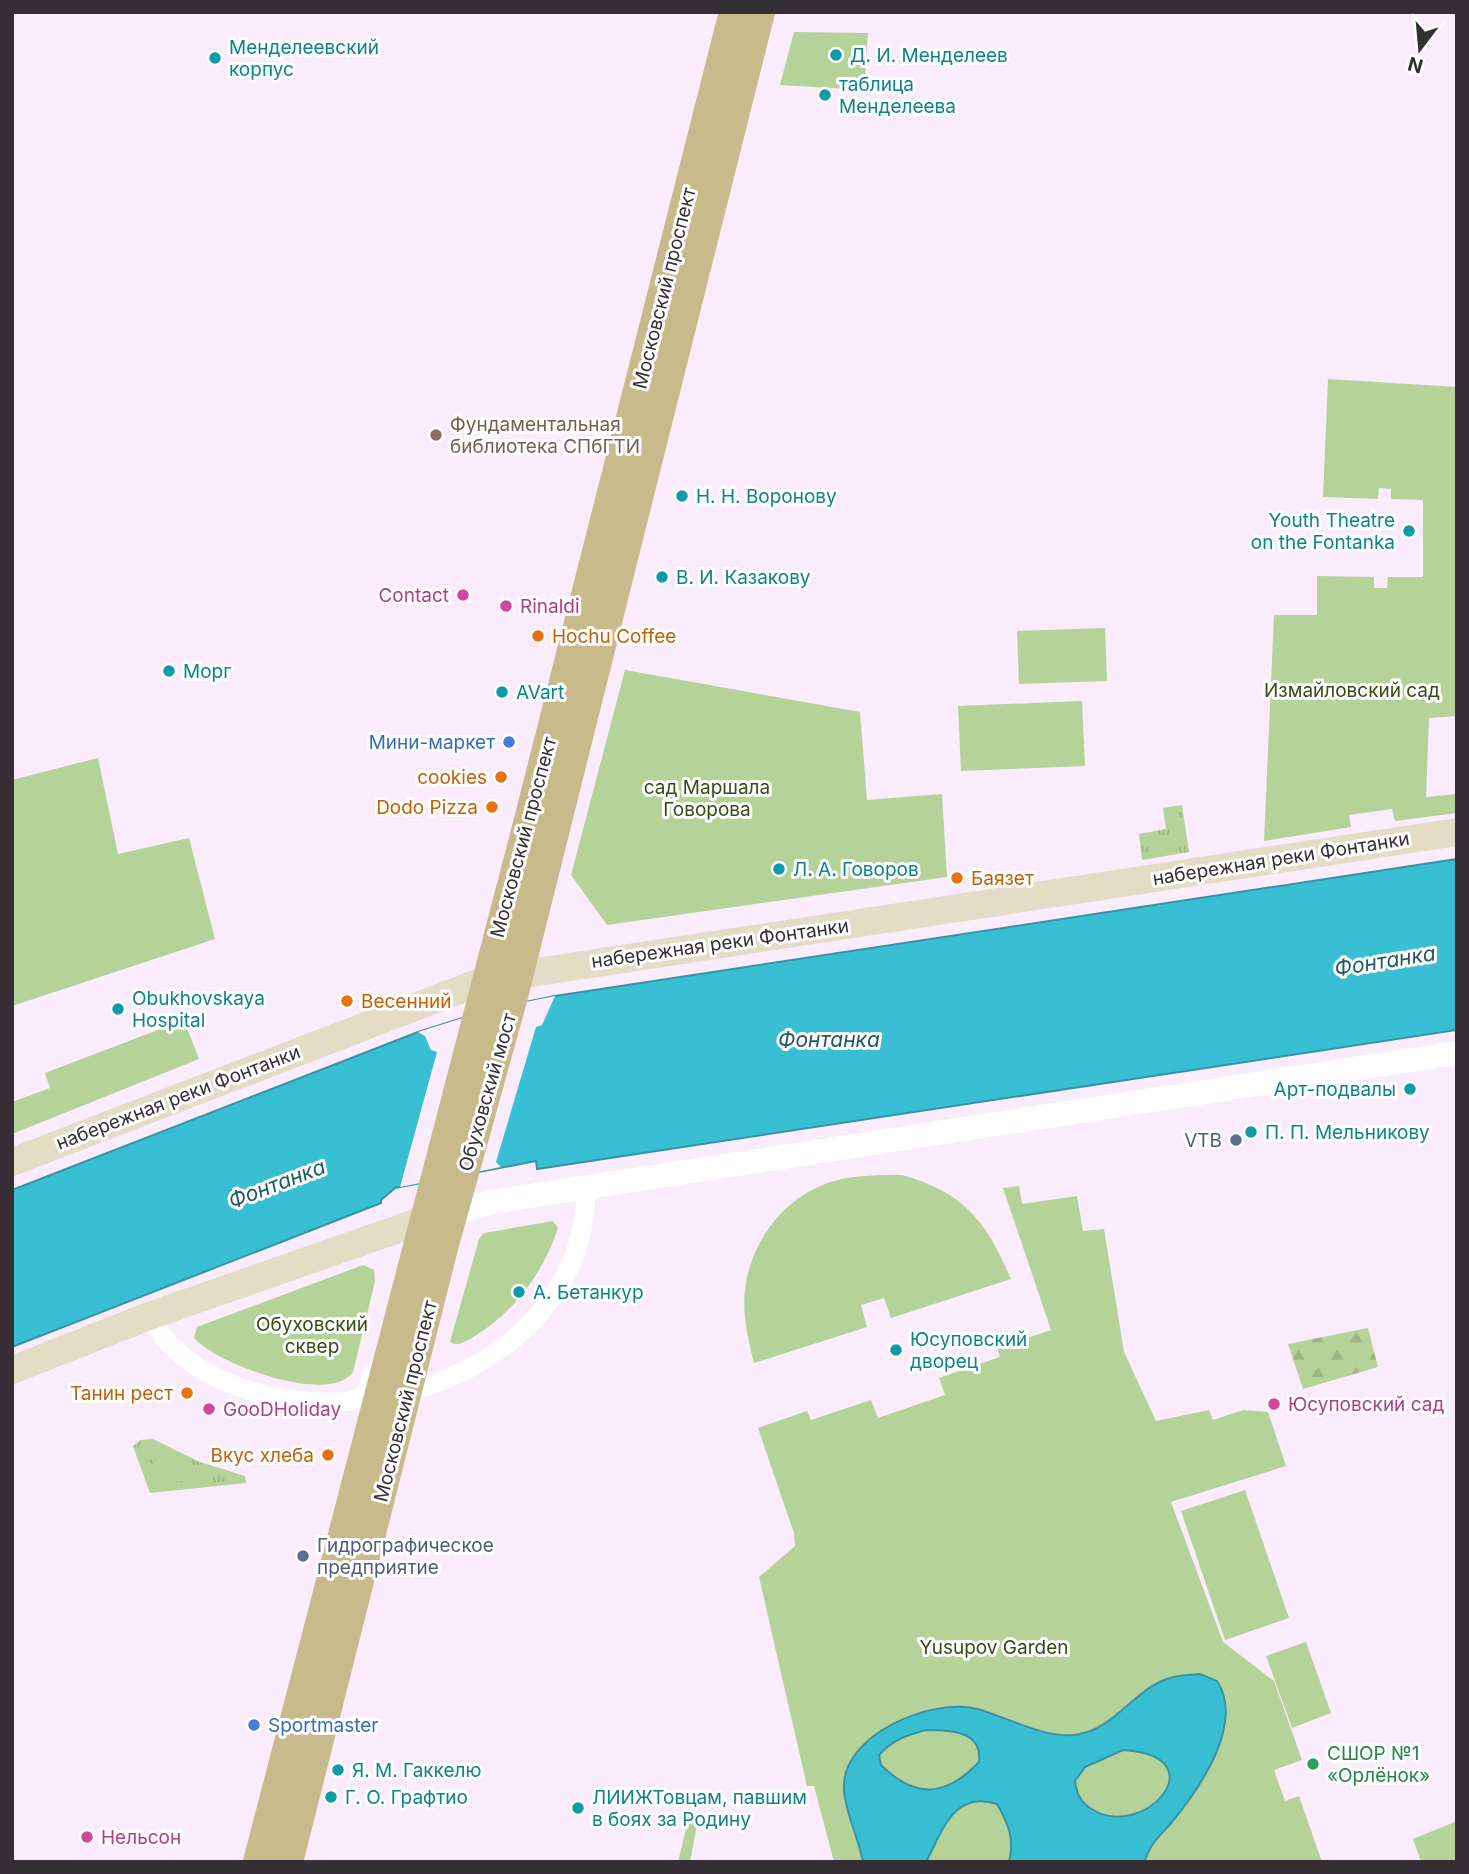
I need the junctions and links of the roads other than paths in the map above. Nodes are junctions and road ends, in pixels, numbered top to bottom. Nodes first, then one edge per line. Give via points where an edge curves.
1 (734, 12) edge
2 (760, 12) edge
3 (1457, 832) edge
4 (485, 981) junction
5 (515, 987) junction
6 (477, 1011) joint
7 (1457, 1053) edge
8 (12, 1162) edge
9 (586, 1188) junction
10 (457, 1198) junction
11 (428, 1206) junction
12 (408, 1285) junction
13 (149, 1317) junction
14 (12, 1370) edge
15 (407, 1392) junction
16 (258, 1862) edge
17 (288, 1862) edge

1 - 4 main road, Московский проспект
2 - 5 main road, Московский проспект
3 - 5 main road, набережная реки Фонтанки
4 - 5 main road, набережная реки Фонтанки
4 - 6 main road, Московский проспект
4 - 8 main road, набережная реки Фонтанки
5 - 10 main road, Обуховский мост
6 - 11 main road, Обуховский мост
7 - 9 street
9 - 10 street via 497,1201
9 - 15 street via 577,1248 559,1286 532,1321 492,1358 467,1372
10 - 11 street
10 - 15 main road, Московский проспект
11 - 12 main road, Московский проспект
11 - 13 main road
12 - 13 street via 383,1332 366,1394 351,1401 302,1401 234,1385 184,1358 160,1337
12 - 16 main road, Московский проспект
13 - 14 main road
15 - 17 main road, Московский проспект

